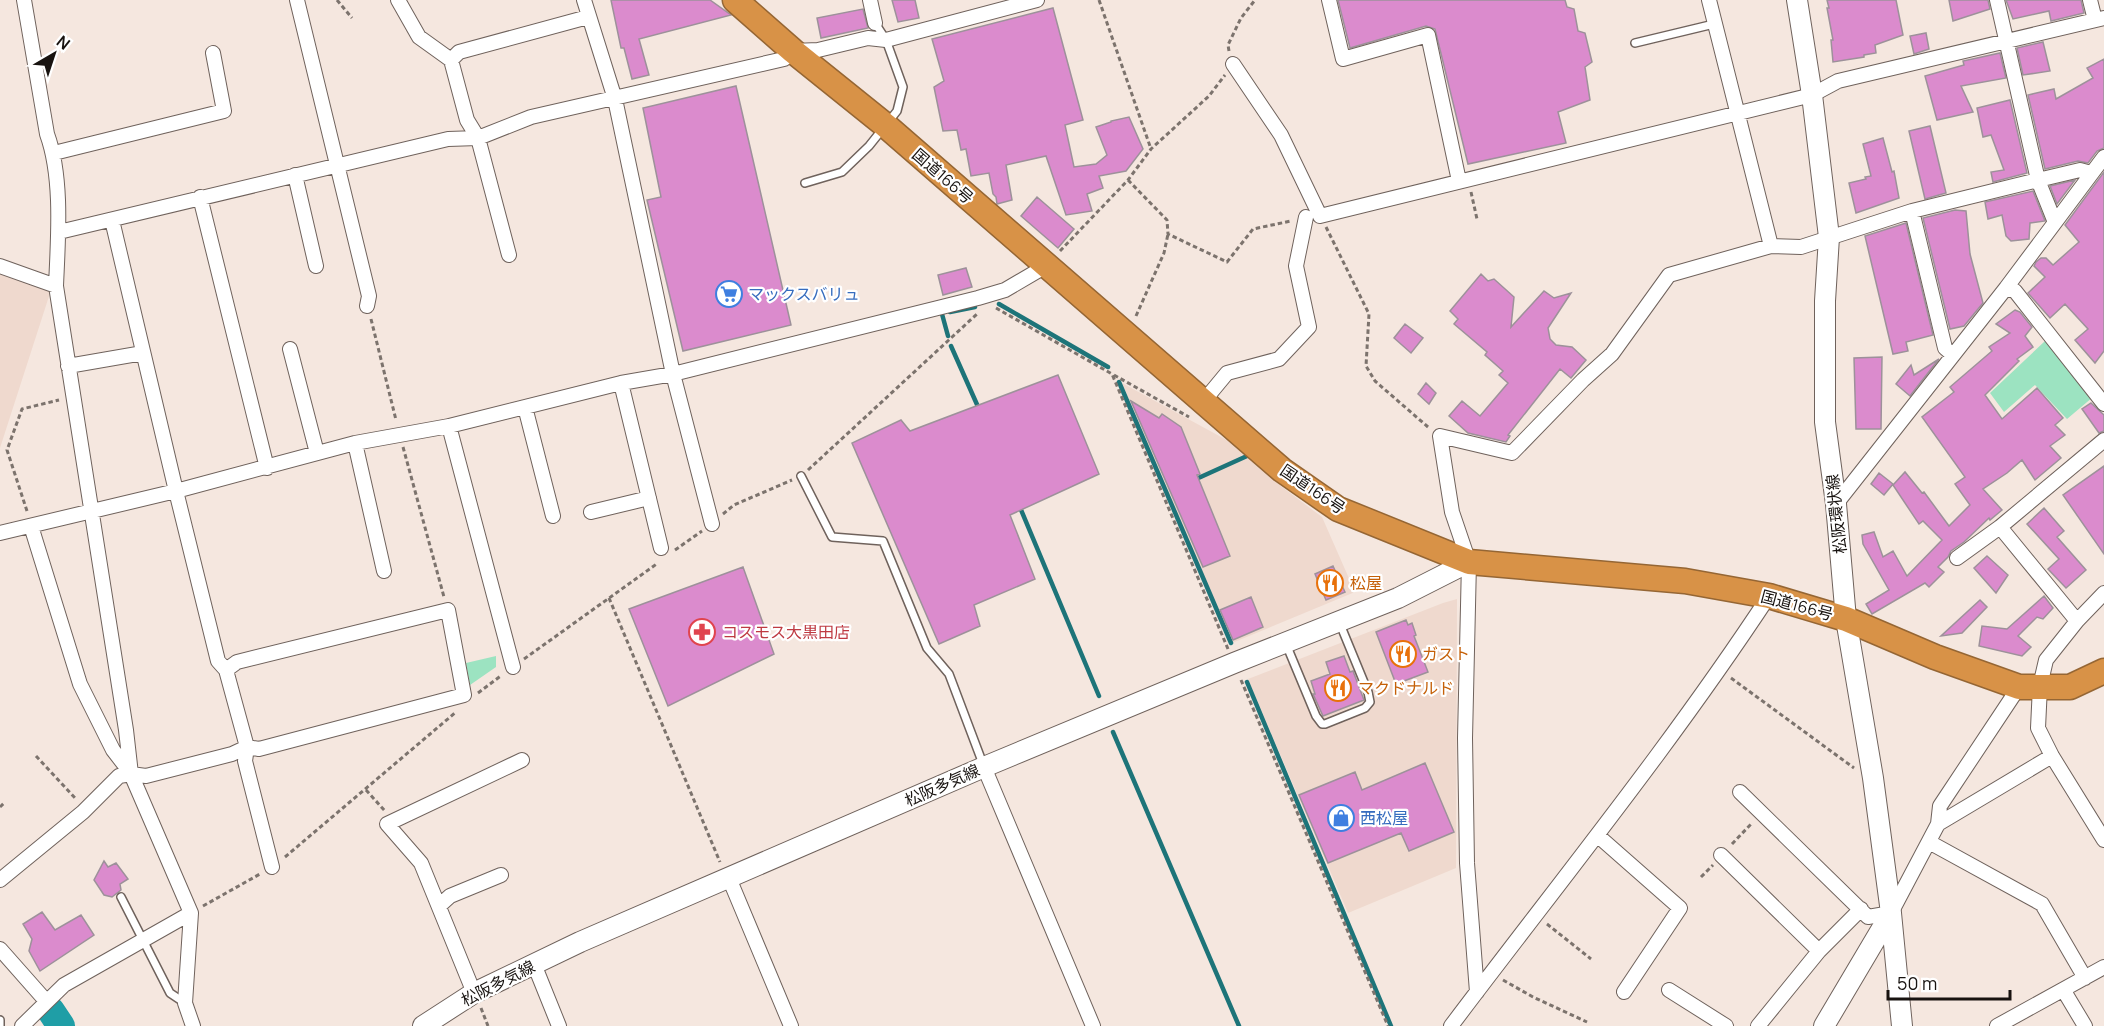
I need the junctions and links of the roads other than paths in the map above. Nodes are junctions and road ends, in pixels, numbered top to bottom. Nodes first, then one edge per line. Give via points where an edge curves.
1 (24, 0) edge
2 (297, 0) edge
3 (398, 0) edge
4 (584, 0) edge
5 (735, 0) edge
6 (870, 0) edge
7 (1037, 0) edge
8 (1329, 0) edge
9 (1709, 0) edge
10 (1797, 0) edge
11 (1997, 0) edge
12 (2091, 0) edge
13 (588, 17) junction
14 (2100, 19) edge
15 (875, 23) joint
16 (1714, 24) junction
17 (886, 40) junction
18 (2007, 41) junction
19 (1635, 44) dead end
20 (793, 51) junction
21 (213, 53) dead end
22 (451, 60) junction
23 (1233, 64) road end
24 (1812, 95) junction
25 (615, 99) junction
26 (1738, 112) junction
27 (885, 125) junction
28 (478, 138) junction
29 (54, 153) junction
30 (2104, 156) edge
31 (336, 165) junction
32 (2091, 173) junction
33 (296, 175) junction
34 (1463, 179) junction
35 (2038, 180) junction
36 (805, 183) dead end
37 (200, 197) junction
38 (1912, 211) junction
39 (1313, 217) junction
40 (112, 220) junction
41 (2054, 220) junction
42 (59, 232) junction
43 (1829, 237) junction
44 (1771, 246) junction
45 (509, 255) dead end
46 (0, 266) edge
47 (316, 266) dead end
48 (1046, 266) junction
49 (56, 286) junction
50 (2006, 288) junction
51 (367, 306) road end
52 (290, 349) dead end
53 (143, 353) junction
54 (1953, 355) junction
55 (68, 366) junction
56 (674, 374) junction
57 (621, 383) junction
58 (2104, 404) edge
59 (1207, 405) junction
60 (525, 407) junction
61 (449, 426) junction
62 (2104, 440) edge
63 (355, 443) junction
64 (317, 453) junction
65 (267, 468) junction
66 (801, 476) road end
67 (176, 491) junction
68 (648, 498) junction
69 (1836, 504) junction
70 (91, 510) junction
71 (591, 512) dead end
72 (553, 516) dead end
73 (712, 524) road end
74 (32, 526) junction
75 (2000, 527) junction
76 (0, 533) edge
77 (663, 553) road end
78 (1957, 558) dead end
79 (1469, 562) junction
80 (384, 571) dead end
81 (2104, 593) edge
82 (1769, 596) junction
83 (1846, 619) junction
84 (1339, 621) junction
85 (2077, 621) junction
86 (1286, 642) junction
87 (513, 667) road end
88 (226, 670) junction
89 (2104, 671) edge
90 (2030, 687) junction
91 (247, 747) junction
92 (2052, 756) junction
93 (522, 760) dead end
94 (984, 767) junction
95 (131, 774) junction
96 (1740, 792) dead end
97 (1938, 824) junction
98 (1597, 835) junction
99 (2104, 840) edge
100 (1929, 842) junction
101 (1721, 855) dead end
102 (272, 867) road end
103 (725, 871) junction
104 (501, 875) dead end
105 (0, 880) edge
106 (121, 897) dead end
107 (439, 906) junction
108 (1861, 909) junction
109 (191, 913) junction
110 (1891, 913) junction
111 (144, 941) junction
112 (0, 949) edge
113 (1819, 951) junction
114 (534, 964) junction
115 (2104, 967) edge
116 (2085, 978) junction
117 (1669, 990) dead end
118 (2064, 991) junction
119 (1477, 992) junction
120 (1624, 992) dead end
121 (474, 993) junction
122 (46, 1001) junction
123 (185, 1003) junction
124 (0, 1020) edge
125 (1455, 1023) edge
126 (0, 1026) edge
127 (22, 1026) edge
128 (193, 1026) edge
129 (423, 1026) edge
130 (559, 1026) edge
131 (791, 1026) edge
132 (1093, 1026) edge
133 (1726, 1026) edge
134 (1758, 1026) edge
135 (1824, 1026) edge
136 (1902, 1026) edge
137 (1997, 1026) edge
138 (2085, 1026) edge

1 - 29 street via 47,134
2 - 31 street
3 - 22 street via 419,37
4 - 13 street
5 - 20 highway, 国道166号
6 - 15 street
7 - 17 street
8 - 34 street via 1343,59 1428,35
9 - 16 street
10 - 24 main road, 松阪環状線
11 - 18 street
12 - 14 street
13 - 22 street via 459,52
13 - 25 street
14 - 18 street
15 - 17 lane
16 - 19 lane
16 - 26 street
17 - 20 street via 868,38 818,50
17 - 27 lane via 903,87 897,111
18 - 24 street via 1838,81
18 - 35 street
20 - 25 street via 784,59
20 - 27 highway, 国道166号
21 - 29 street via 224,111
22 - 28 street via 467,120
23 - 39 street via 1281,135
24 - 26 street
24 - 43 main road, 松阪環状線
25 - 28 street via 531,117
25 - 56 street
26 - 34 street
26 - 44 street
27 - 36 lane via 842,172
27 - 48 highway, 国道166号
28 - 31 street via 448,139
28 - 45 street
29 - 42 street
30 - 32 street
31 - 33 street
31 - 51 street via 369,296
32 - 35 street via 2080,170
32 - 41 street
33 - 37 street
33 - 47 street
34 - 39 street
35 - 38 street
35 - 41 street
37 - 40 street
37 - 65 street
38 - 43 street
38 - 54 street via 1944,348
39 - 59 street via 1296,266 1309,327 1279,358 1227,373
40 - 42 street
40 - 53 street
41 - 50 street
42 - 49 street
43 - 44 street via 1801,247
43 - 69 main road, 松阪環状線 via 1825,422
44 - 79 street via 1669,274 1612,354 1512,453 1440,436 1452,512
46 - 49 street
48 - 56 street via 982,301
48 - 59 highway, 国道166号
49 - 55 street
50 - 54 street
50 - 58 street via 2015,291
52 - 64 street
53 - 55 street
53 - 67 street
54 - 69 street
55 - 70 street
56 - 57 street
56 - 73 street
57 - 60 street
57 - 68 street
59 - 79 highway, 国道166号 via 1282,470 1338,509
60 - 61 street
60 - 72 street
61 - 63 street
61 - 87 street
62 - 75 street
63 - 64 street
63 - 80 street
64 - 65 street
65 - 67 street
66 - 94 lane via 832,537 883,541 927,648 949,674
67 - 70 street
67 - 88 street via 218,661
68 - 71 street
68 - 77 street
69 - 83 main road, 松阪環状線
70 - 74 street
70 - 95 street
74 - 76 street
74 - 95 street via 80,684 113,750
75 - 78 street
75 - 85 street
79 - 82 highway, 国道166号 via 1685,581
79 - 84 main road, 松阪多気線 via 1398,598
79 - 119 street via 1467,863
81 - 85 street
82 - 83 highway, 国道166号
82 - 98 street
83 - 90 highway, 国道166号 via 1935,657
83 - 110 main road, 松阪環状線
84 - 86 main road, 松阪多気線
84 - 86 lane via 1368,692 1370,702 1365,708 1322,724
85 - 90 street
86 - 94 main road, 松阪多気線
88 - 91 street
88 - 91 street via 237,662 448,610 464,696 260,749
89 - 90 highway, 国道166号 via 2070,687
90 - 92 street via 2038,728
90 - 97 street via 1940,806
91 - 95 street via 146,776
91 - 102 street via 244,761
92 - 97 street
92 - 99 street
93 - 107 street via 387,824 421,863
94 - 103 main road, 松阪多気線
94 - 132 street
95 - 105 street via 119,776
95 - 109 street
96 - 108 street
97 - 100 street
98 - 119 street
98 - 120 street via 1680,908
100 - 110 street
100 - 116 street via 2042,904
101 - 113 street
103 - 114 main road, 松阪多気線
103 - 131 street
104 - 107 street via 450,896
106 - 111 lane
107 - 121 street
108 - 110 street via 1868,917
108 - 113 street
109 - 111 street
109 - 123 street
110 - 135 main road
110 - 136 main road, 松阪環状線
111 - 122 street via 64,985
111 - 123 lane via 170,993
112 - 122 street
113 - 134 street
114 - 121 main road, 松阪多気線
114 - 130 street
115 - 116 street
116 - 118 street
117 - 133 street
118 - 137 street
118 - 138 street
119 - 125 street
121 - 129 main road, 松阪多気線
122 - 127 street
123 - 128 street
124 - 126 lane

